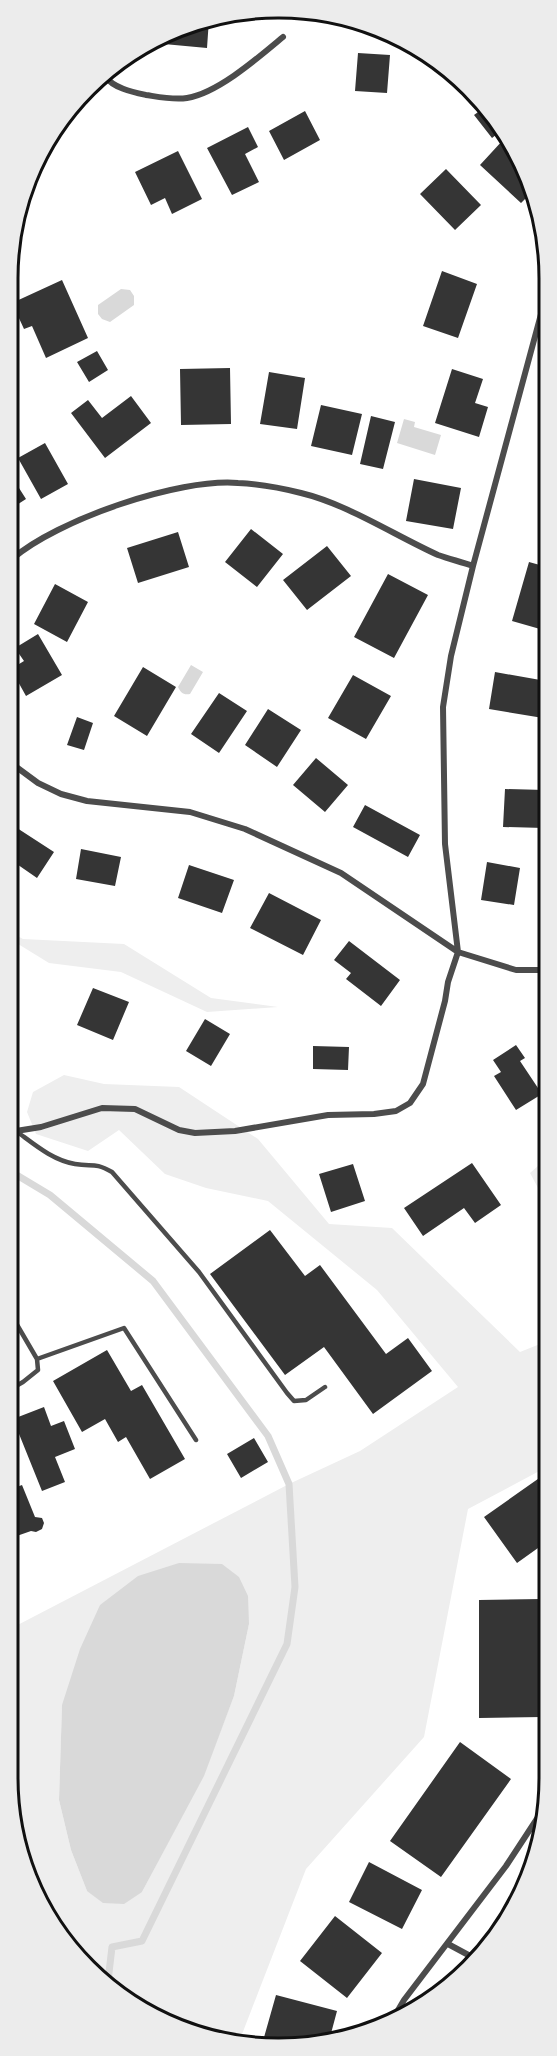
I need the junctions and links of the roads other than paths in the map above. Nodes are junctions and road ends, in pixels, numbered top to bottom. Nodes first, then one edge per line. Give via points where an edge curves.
1 (283, 37) dead end
2 (109, 81) edge
3 (539, 322) edge
4 (18, 554) edge
5 (473, 566) junction
6 (18, 768) edge
7 (458, 952) junction
8 (539, 970) edge
9 (18, 1130) edge
10 (18, 1134) edge
11 (18, 1326) edge
12 (37, 1359) junction
13 (18, 1385) edge
14 (325, 1387) dead end
15 (196, 1440) dead end
16 (535, 1821) edge
17 (448, 1944) junction
18 (469, 1955) edge
19 (399, 2008) edge

1 - 2 street via 258,59 203,94 167,98 133,93
3 - 5 street
4 - 5 street via 71,523 111,507 189,486 237,483 302,493 352,512 440,556
5 - 7 street via 443,707 445,844
6 - 7 street via 61,794 87,801 190,812 245,829 340,873
7 - 8 street via 516,970
7 - 9 street via 423,1084 410,1103 396,1112 328,1115 235,1131 195,1133 179,1130 135,1109 102,1108
10 - 14 lane via 48,1154 74,1164 99,1165 112,1172 199,1272 287,1394 294,1401 306,1400
11 - 12 lane
12 - 13 lane via 38,1370
12 - 15 lane via 124,1328
16 - 17 street
17 - 18 street
17 - 19 street

